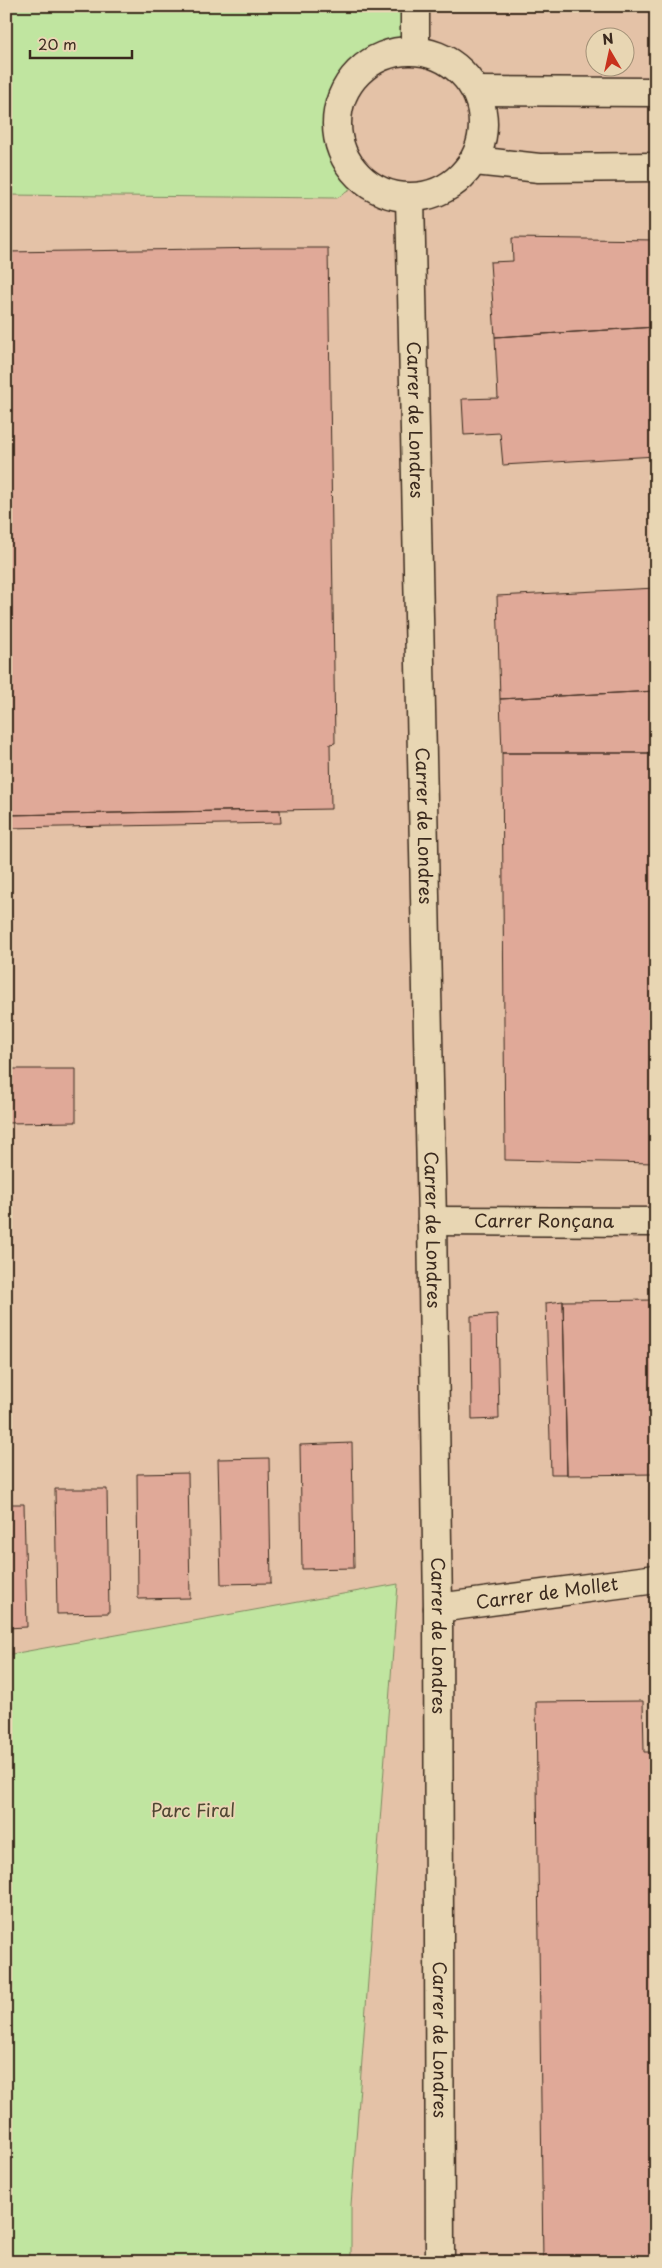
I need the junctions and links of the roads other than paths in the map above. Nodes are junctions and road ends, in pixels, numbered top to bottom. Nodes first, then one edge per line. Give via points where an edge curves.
1 (415, 6) edge
2 (415, 50) junction
3 (477, 91) junction
4 (656, 92) edge
5 (475, 160) junction
6 (656, 167) edge
7 (410, 198) junction
8 (432, 1221) junction
9 (656, 1222) edge
10 (656, 1579) edge
11 (438, 1608) junction
12 (440, 2262) edge

1 - 2 street
2 - 3 street via 440,56 462,70
2 - 7 street via 386,54 364,66 347,86 337,113 337,138 347,162 364,182 387,194
3 - 4 street
3 - 5 street via 484,130
5 - 6 street via 539,168
5 - 7 street via 436,193
7 - 8 street, Carrer de Londres
8 - 9 street, Carrer Ronçana
8 - 11 street, Carrer de Londres
10 - 11 street, Carrer de Mollet
11 - 12 street, Carrer de Londres

